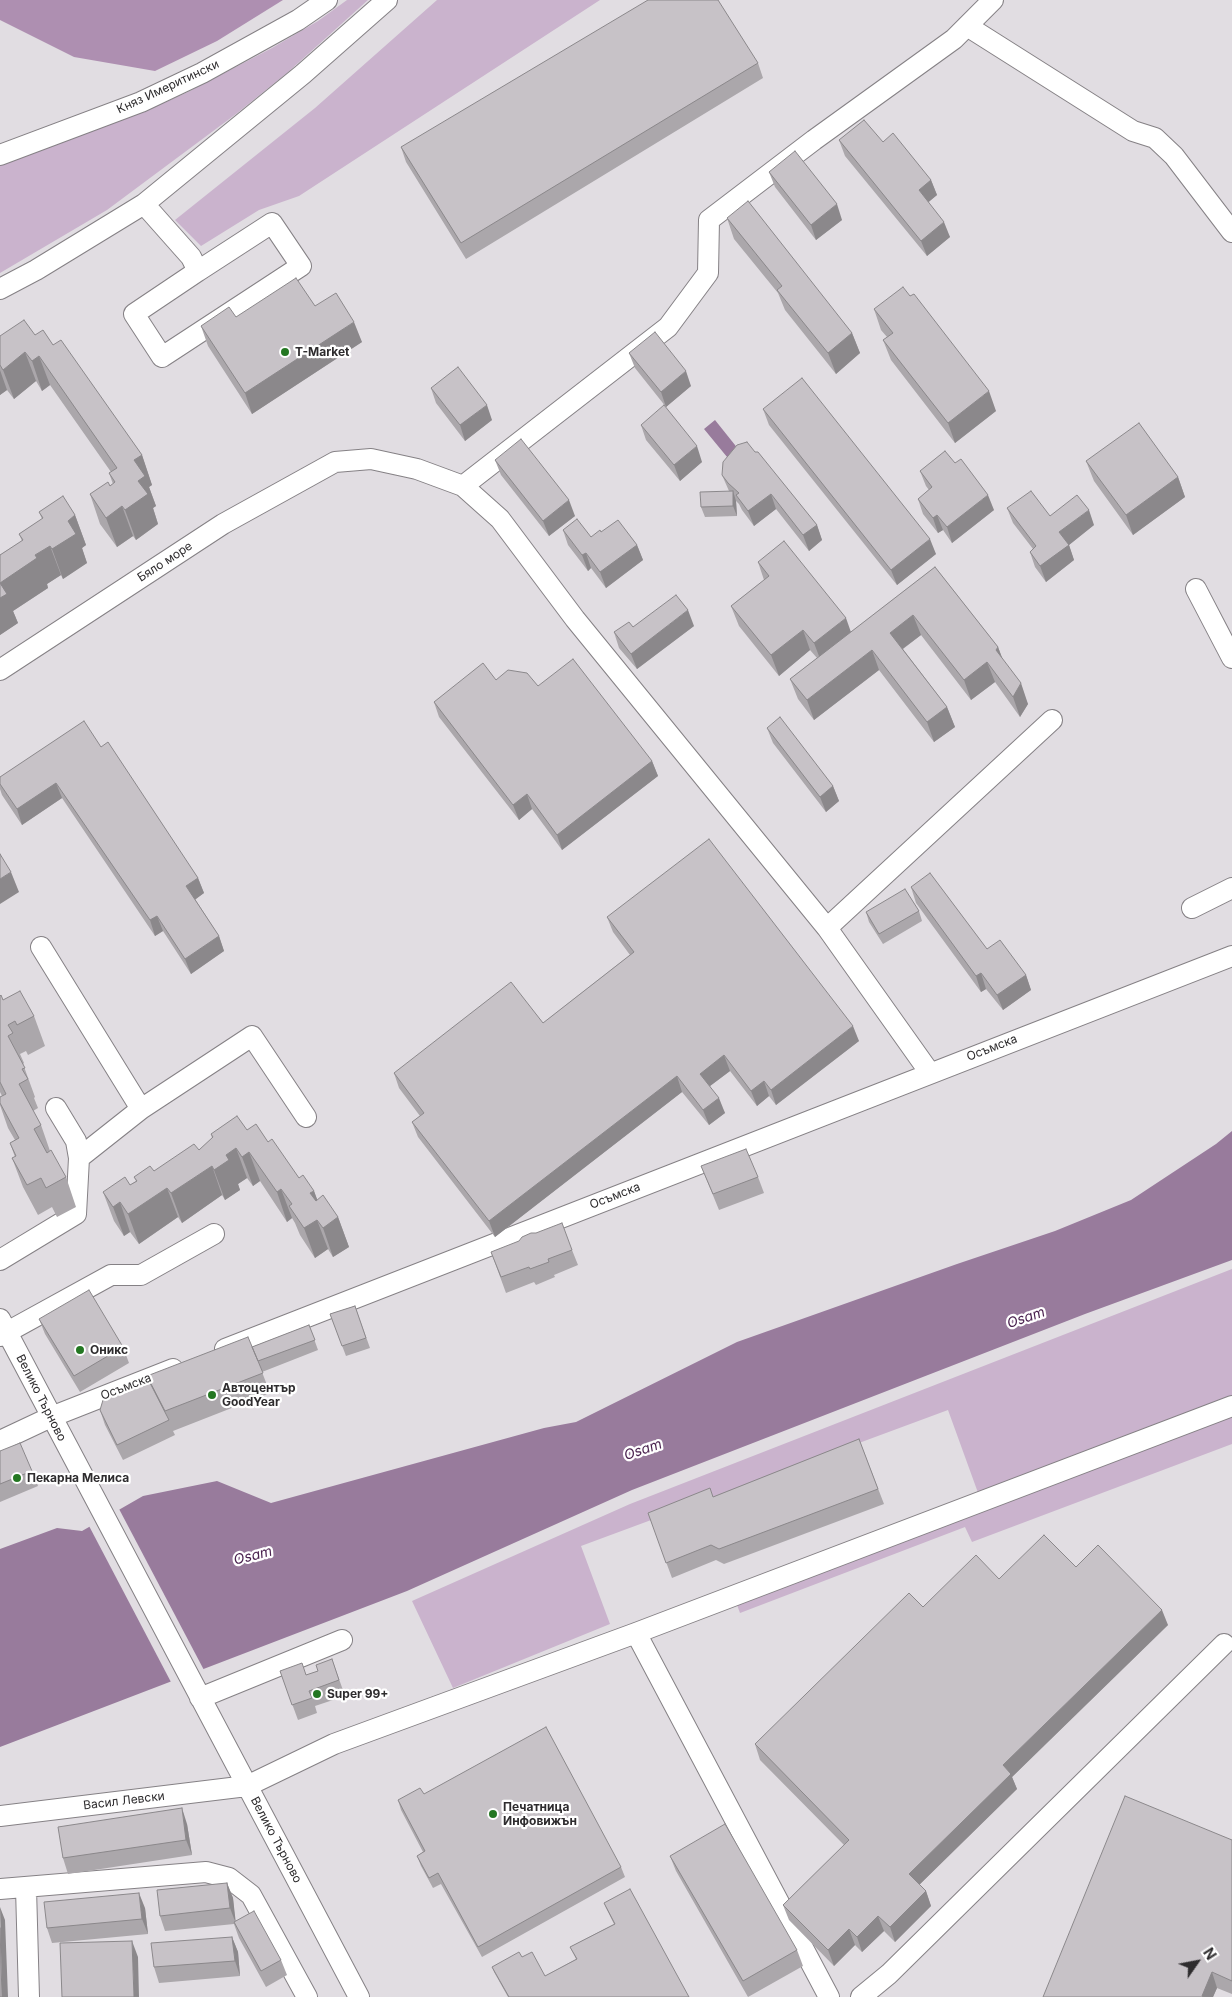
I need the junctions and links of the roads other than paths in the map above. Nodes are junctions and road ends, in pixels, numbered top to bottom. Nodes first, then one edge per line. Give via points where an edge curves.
1 (327, 0) edge
2 (386, 0) edge
3 (993, 0) edge
4 (967, 26) junction
5 (0, 155) edge
6 (144, 204) junction
7 (1232, 232) edge
8 (198, 271) junction
9 (0, 290) edge
10 (463, 486) junction
11 (1196, 589) dead end
12 (1232, 658) edge
13 (0, 670) edge
14 (1052, 720) dead end
15 (1232, 888) edge
16 (1192, 908) dead end
17 (827, 928) junction
18 (40, 946) dead end
19 (1232, 956) edge
20 (930, 1072) junction
21 (56, 1108) dead end
22 (141, 1109) junction
23 (306, 1117) dead end
24 (79, 1158) junction
25 (214, 1234) dead end
26 (0, 1260) edge
27 (2, 1329) edge
28 (1232, 1406) edge
29 (51, 1417) junction
30 (0, 1441) edge
31 (636, 1633) junction
32 (342, 1640) dead end
33 (1224, 1644) dead end
34 (196, 1690) junction
35 (247, 1786) junction
36 (0, 1816) edge
37 (26, 1888) junction
38 (0, 1889) edge
39 (29, 1997) edge
40 (307, 1997) edge
41 (359, 1997) edge
42 (829, 1997) edge
43 (861, 1997) edge

1 - 5 street, Княз Имеритински via 298,20 202,73 141,102
2 - 6 street via 303,74
3 - 4 street
4 - 7 street via 1133,131 1155,138 1174,156
4 - 10 street via 954,39 709,220 708,273 668,327
6 - 8 street via 191,257
6 - 9 street
8 - 8 street via 134,314 162,357 301,266 272,223
10 - 13 street, Бяло море via 418,469 371,459 335,462 223,524
10 - 17 street via 500,519 575,619
11 - 12 street
14 - 17 street
15 - 16 street
17 - 20 street
18 - 22 street
19 - 20 street, Осъмска
20 - 29 street, Осъмска
21 - 24 street via 76,1141
22 - 23 street via 252,1036
22 - 24 street
24 - 26 street via 76,1214
25 - 27 street via 140,1275 111,1275
27 - 29 street, Велико Търново
28 - 31 street, Васил Левски
29 - 30 street, Осъмска
29 - 34 street, Велико Търново
31 - 35 street, Васил Левски via 334,1744
31 - 42 street
32 - 34 street
33 - 43 street via 889,1974
34 - 35 street, Велико Търново
35 - 36 street, Васил Левски
35 - 41 street, Велико Търново
37 - 38 street
37 - 39 street
37 - 40 street via 206,1872 229,1878 250,1895

